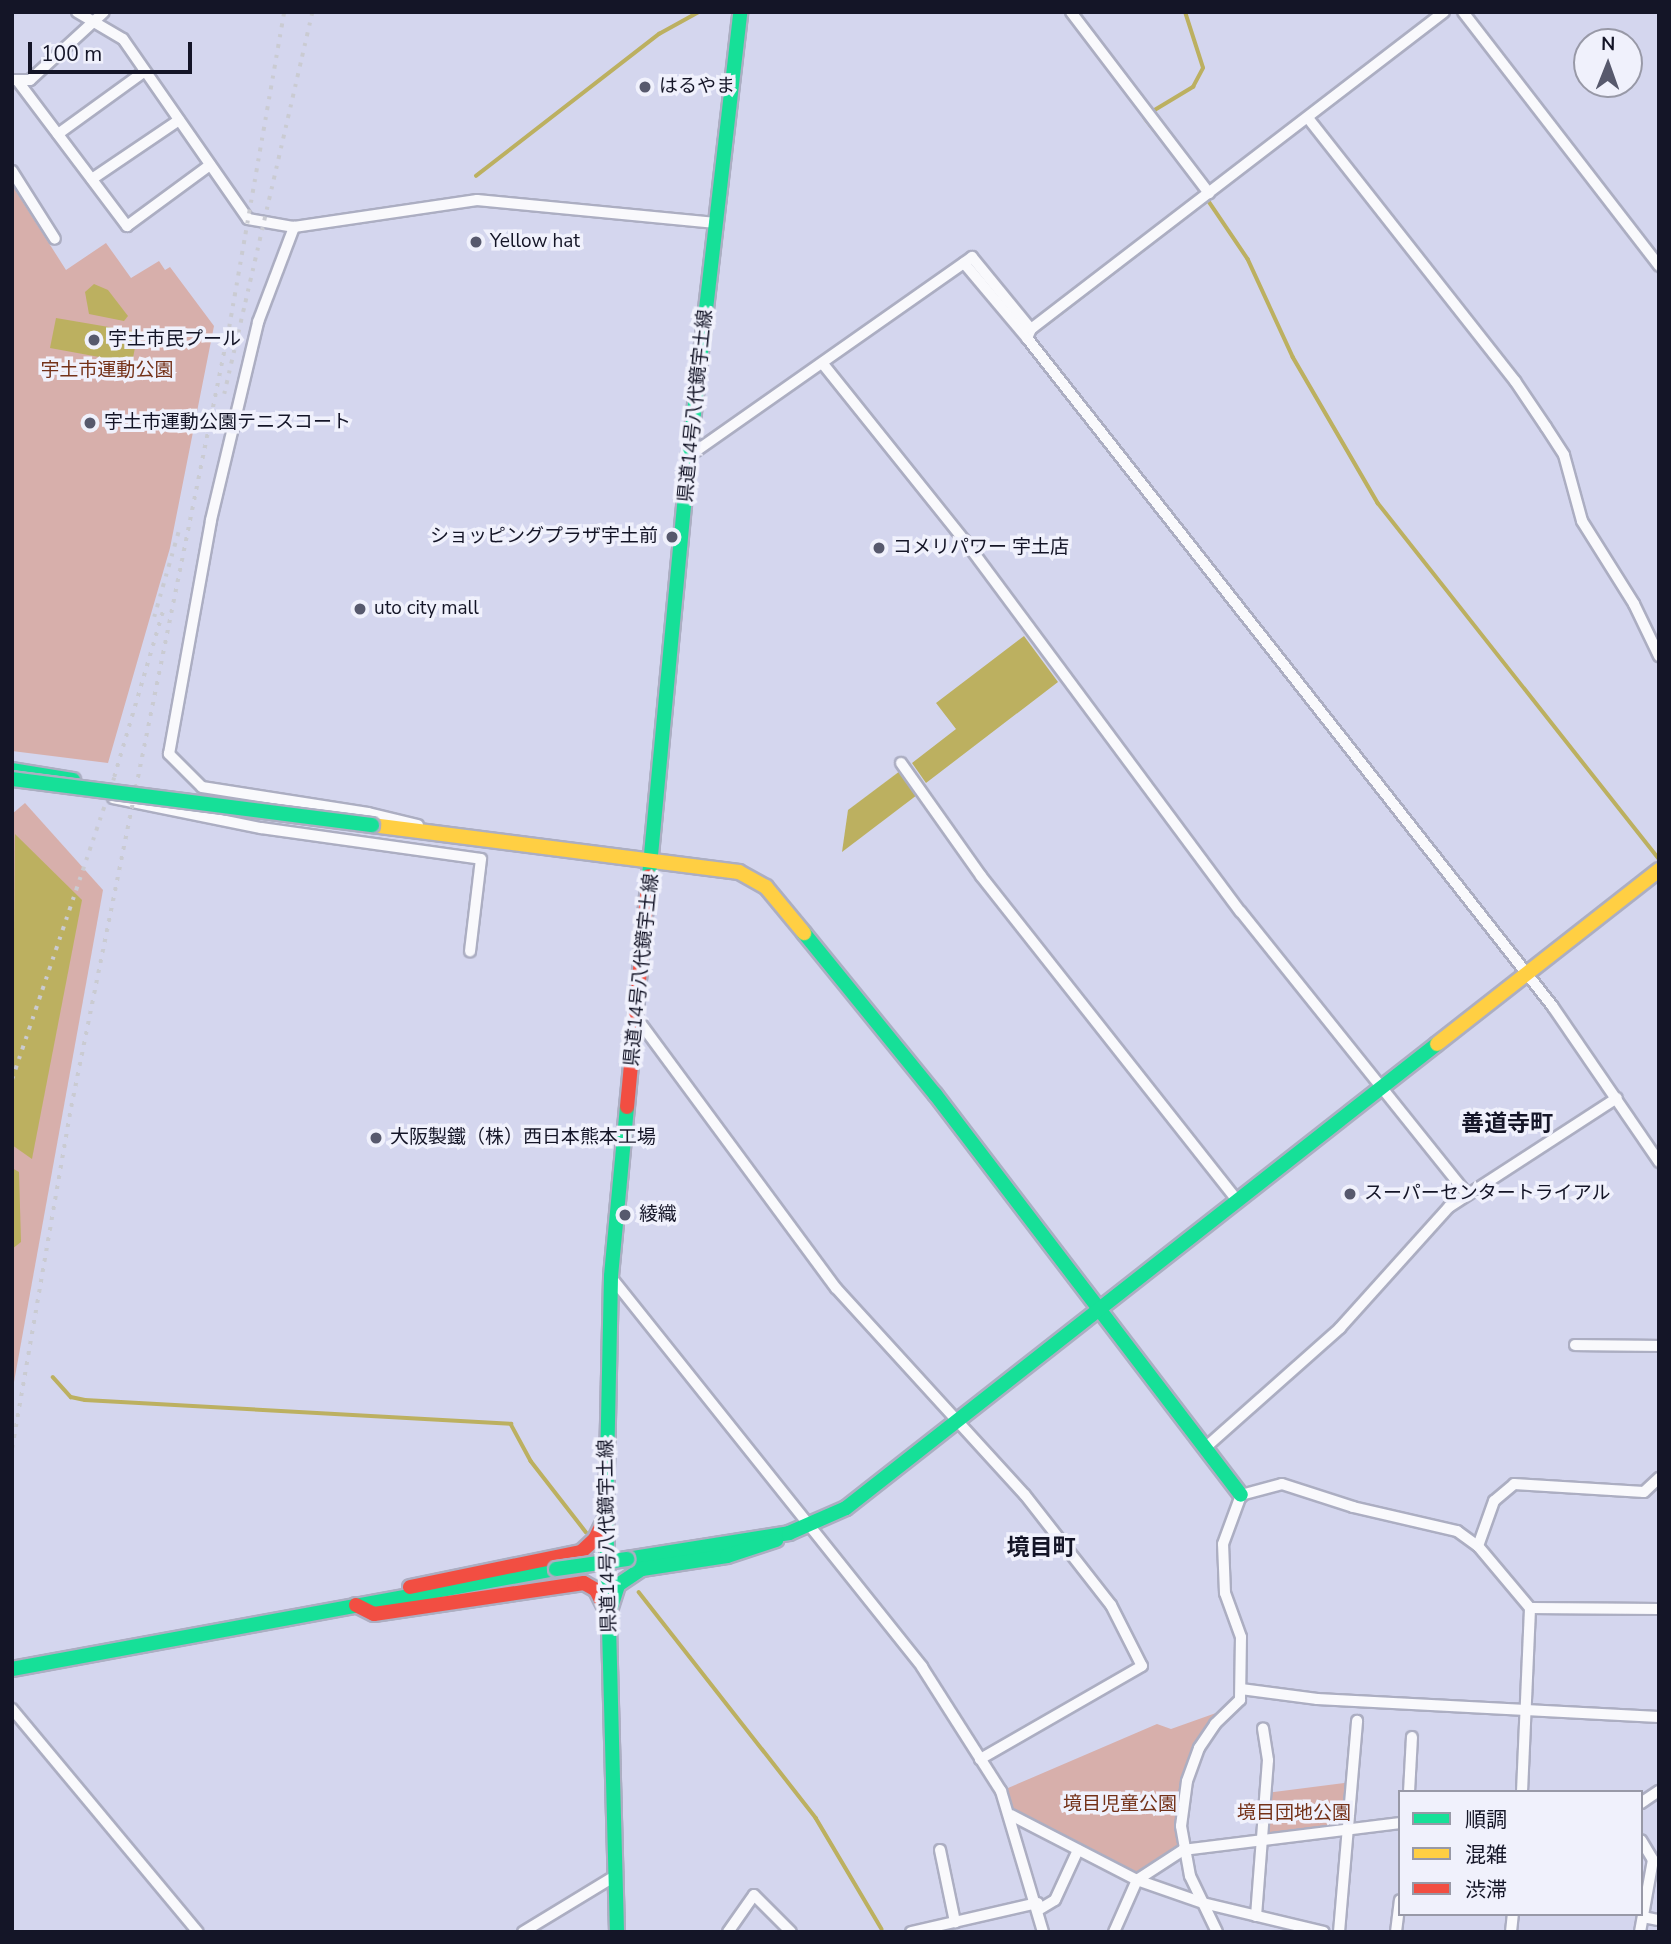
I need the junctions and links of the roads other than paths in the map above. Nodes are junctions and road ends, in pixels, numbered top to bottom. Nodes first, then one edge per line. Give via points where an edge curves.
1 (77, 12) edge
2 (104, 12) edge
3 (740, 12) edge
4 (1071, 12) edge
5 (1444, 12) edge
6 (1463, 12) edge
7 (93, 21) junction
8 (145, 71) junction
9 (15, 80) edge
10 (1308, 118) junction
11 (179, 120) junction
12 (58, 134) junction
13 (210, 165) junction
14 (12, 172) edge
15 (92, 179) junction
16 (1209, 193) junction
17 (716, 223) junction
18 (294, 227) junction
19 (55, 239) dead end
20 (1659, 266) edge
21 (1029, 334) junction
22 (823, 364) junction
23 (689, 456) junction
24 (1659, 656) edge
25 (901, 763) dead end
26 (12, 770) edge
27 (12, 779) edge
28 (92, 782) dead end
29 (12, 786) edge
30 (466, 837) junction
31 (654, 859) junction
32 (1659, 870) edge
33 (470, 951) dead end
34 (1524, 975) junction
35 (636, 1017) junction
36 (1383, 1088) junction
37 (1617, 1098) junction
38 (1659, 1162) edge
39 (1466, 1193) junction
40 (1238, 1202) junction
41 (611, 1276) junction
42 (1098, 1312) junction
43 (1575, 1345) dead end
44 (1659, 1346) edge
45 (957, 1422) junction
46 (1205, 1448) junction
47 (1659, 1478) edge
48 (1241, 1495) junction
49 (606, 1516) junction
50 (810, 1525) junction
51 (789, 1533) junction
52 (1478, 1546) junction
53 (387, 1600) junction
54 (356, 1605) junction
55 (1530, 1608) junction
56 (1659, 1609) edge
57 (609, 1615) junction
58 (12, 1669) edge
59 (1241, 1689) junction
60 (12, 1709) edge
61 (1527, 1710) junction
62 (1659, 1717) edge
63 (1357, 1721) dead end
64 (1263, 1728) dead end
65 (1412, 1737) dead end
66 (980, 1759) junction
67 (1409, 1790) edge
68 (1522, 1790) edge
69 (1659, 1791) edge
70 (1643, 1802) edge
71 (1011, 1815) junction
72 (1398, 1822) edge
73 (1347, 1832) junction
74 (1643, 1842) edge
75 (1262, 1843) junction
76 (940, 1850) dead end
77 (1078, 1850) junction
78 (1183, 1850) junction
79 (615, 1876) junction
80 (1137, 1880) junction
81 (1203, 1903) junction
82 (1039, 1906) junction
83 (1256, 1916) junction
84 (1643, 1917) junction
85 (1659, 1920) edge
86 (955, 1922) junction
87 (535, 1927) edge
88 (918, 1931) edge
89 (198, 1932) edge
90 (523, 1932) edge
91 (617, 1932) edge
92 (728, 1932) edge
93 (791, 1932) edge
94 (1043, 1932) edge
95 (1114, 1932) edge
96 (1217, 1932) edge
97 (1324, 1932) edge
98 (1339, 1932) edge
99 (1640, 1932) edge

1 - 7 street
2 - 7 street
3 - 17 street, 県道14号八代鏡宇土線
4 - 16 street
5 - 10 street
6 - 20 street
7 - 8 street via 123,39
7 - 9 street via 30,80
8 - 11 street
8 - 12 street
9 - 12 street
10 - 16 street
10 - 24 street via 1515,381 1546,427 1564,455 1581,521 1634,604
11 - 13 street
11 - 15 street
12 - 15 street
13 - 15 street via 127,226
13 - 18 street via 248,219
14 - 19 street
16 - 21 street
17 - 18 street via 477,200
17 - 23 street, 県道14号八代鏡宇土線
18 - 30 street via 255,336 211,520 169,754 202,788 368,813
21 - 22 street via 972,257
21 - 34 street
22 - 23 street
22 - 36 street via 965,541 1241,912
23 - 31 street, 県道14号八代鏡宇土線
25 - 40 street via 981,876
26 - 28 street
27 - 30 street, bridge
29 - 33 street via 95,794 261,828 481,859
30 - 31 street
31 - 35 street, 県道14号八代鏡宇土線
31 - 42 street via 739,872 766,887 935,1094
32 - 34 street
34 - 36 street
34 - 37 street via 1553,1007
35 - 41 street, 県道14号八代鏡宇土線
35 - 45 street via 836,1288 896,1349
36 - 39 street
36 - 40 street
37 - 38 street
37 - 39 street
39 - 46 street via 1340,1328
40 - 42 street
41 - 49 street, 県道14号八代鏡宇土線
41 - 50 street
42 - 45 street
42 - 46 street
43 - 44 street
45 - 50 street via 846,1508
45 - 66 street via 1025,1495 1111,1605 1142,1666
46 - 48 street
47 - 52 street via 1644,1492 1514,1484 1494,1501
48 - 52 street via 1282,1484 1353,1507 1457,1531
48 - 59 street via 1223,1544 1225,1593 1241,1636
49 - 53 street via 595,1539 581,1552 444,1578 406,1588
49 - 57 street, 県道14号八代鏡宇土線
50 - 51 street
50 - 66 street via 922,1667
51 - 53 street, bridge
51 - 57 street via 758,1549 642,1570 615,1590
52 - 55 street
53 - 54 street
54 - 57 street via 374,1614 584,1583 596,1590
54 - 58 street
55 - 56 street
55 - 61 street
57 - 79 street, 県道14号八代鏡宇土線
59 - 61 street via 1317,1699
59 - 78 street via 1240,1700 1199,1748 1187,1781
60 - 89 street
61 - 62 street
61 - 68 street
63 - 73 street
64 - 75 street via 1268,1760
65 - 67 street
66 - 71 street
69 - 70 street
71 - 77 street
71 - 82 street
72 - 73 street
73 - 75 street
73 - 98 street
74 - 84 street via 1653,1860
75 - 78 street
75 - 83 street
76 - 86 street
77 - 80 street
77 - 82 street via 1055,1900
78 - 80 street
78 - 81 street
79 - 87 street
79 - 91 street, 県道14号八代鏡宇土線
80 - 81 street
80 - 95 street
81 - 83 street
81 - 96 street
82 - 86 street
82 - 94 street
83 - 97 street
84 - 85 street
84 - 99 street
86 - 88 street
87 - 90 street
92 - 93 street via 754,1895

